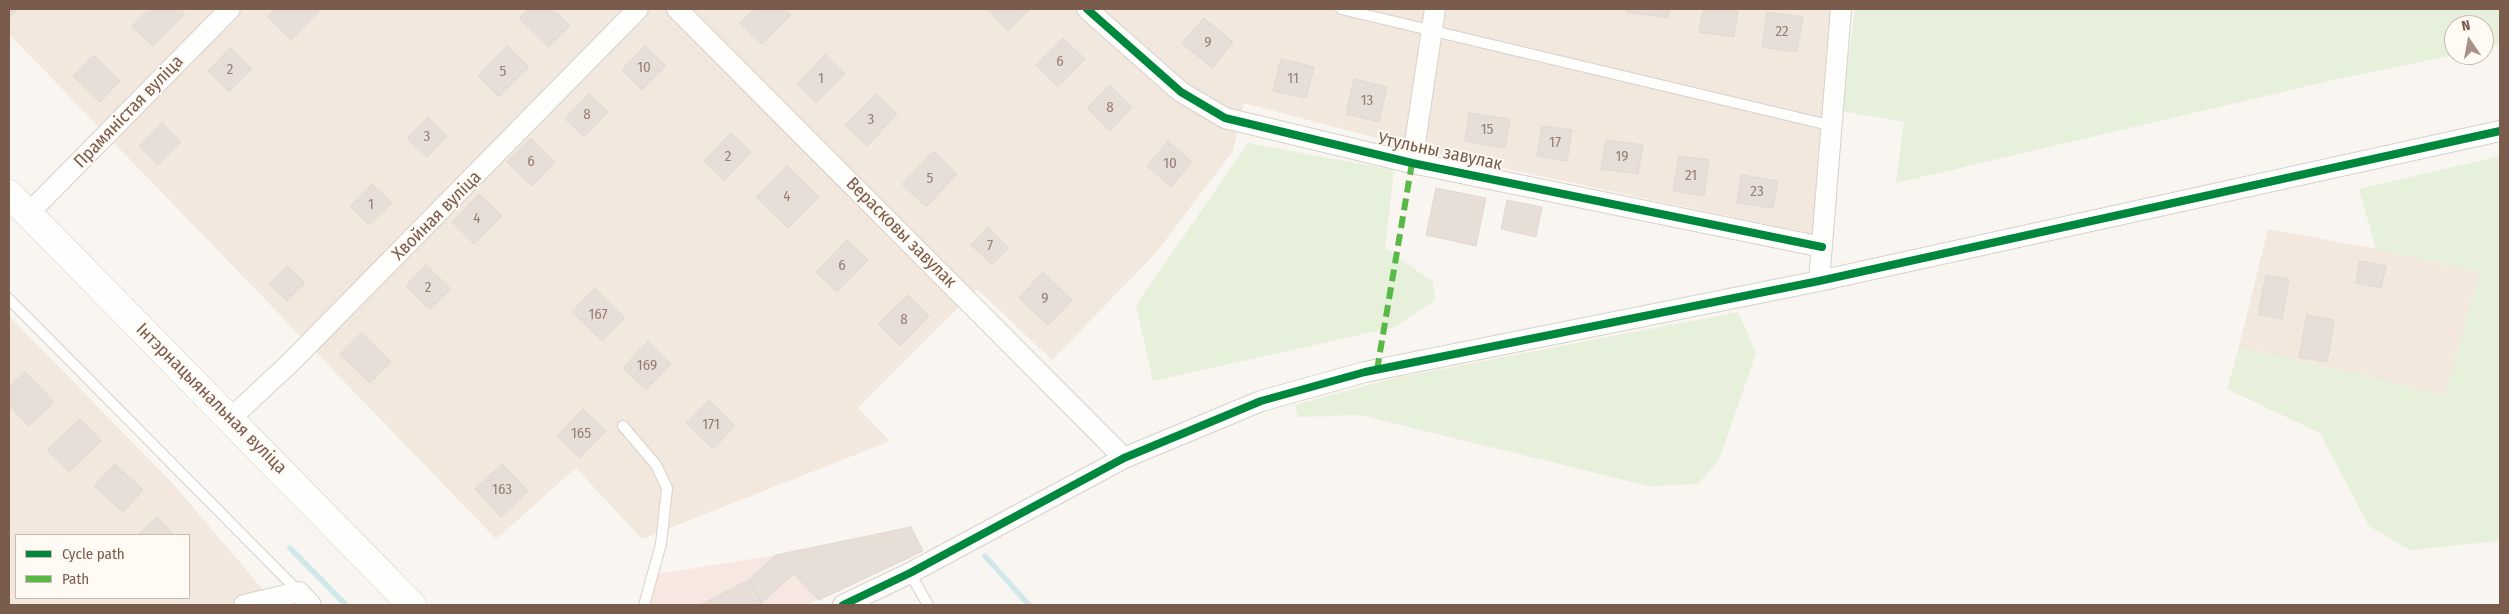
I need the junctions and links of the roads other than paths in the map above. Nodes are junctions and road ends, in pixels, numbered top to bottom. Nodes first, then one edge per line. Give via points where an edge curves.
1 (230, 9) edge
2 (638, 9) edge
3 (677, 9) edge
4 (1087, 9) edge
5 (1341, 9) edge
6 (1435, 9) edge
7 (1841, 9) edge
8 (1430, 30) junction
9 (1833, 126) junction
10 (2500, 131) edge
11 (1412, 163) junction
12 (9, 194) edge
13 (28, 214) junction
14 (1822, 247) junction
15 (1819, 281) junction
16 (9, 299) edge
17 (231, 418) junction
18 (623, 426) dead end
19 (1124, 458) junction
20 (910, 573) junction
21 (305, 599) edge
22 (244, 605) edge
23 (412, 605) edge
24 (644, 605) edge
25 (843, 605) edge
26 (928, 605) edge

1 - 13 street, Прамяністая вуліца
2 - 17 street, Хвойная вуліца via 304,350
3 - 19 street, Верасковы завулак
4 - 11 street, Утульны завулак via 1181,92 1225,118
5 - 8 lane
6 - 8 street
7 - 9 street
8 - 9 lane
8 - 11 street
9 - 14 street
10 - 15 street
11 - 14 street, Утульны завулак
12 - 13 main road, Інтэрнацыянальная вуліца
13 - 17 main road, Інтэрнацыянальная вуліца
14 - 15 street
15 - 19 street via 1365,372 1261,401
16 - 21 lane
17 - 23 main road, Інтэрнацыянальная вуліца
18 - 24 lane via 656,464 667,488 661,544
19 - 20 street
20 - 25 street
20 - 26 lane
21 - 22 street

